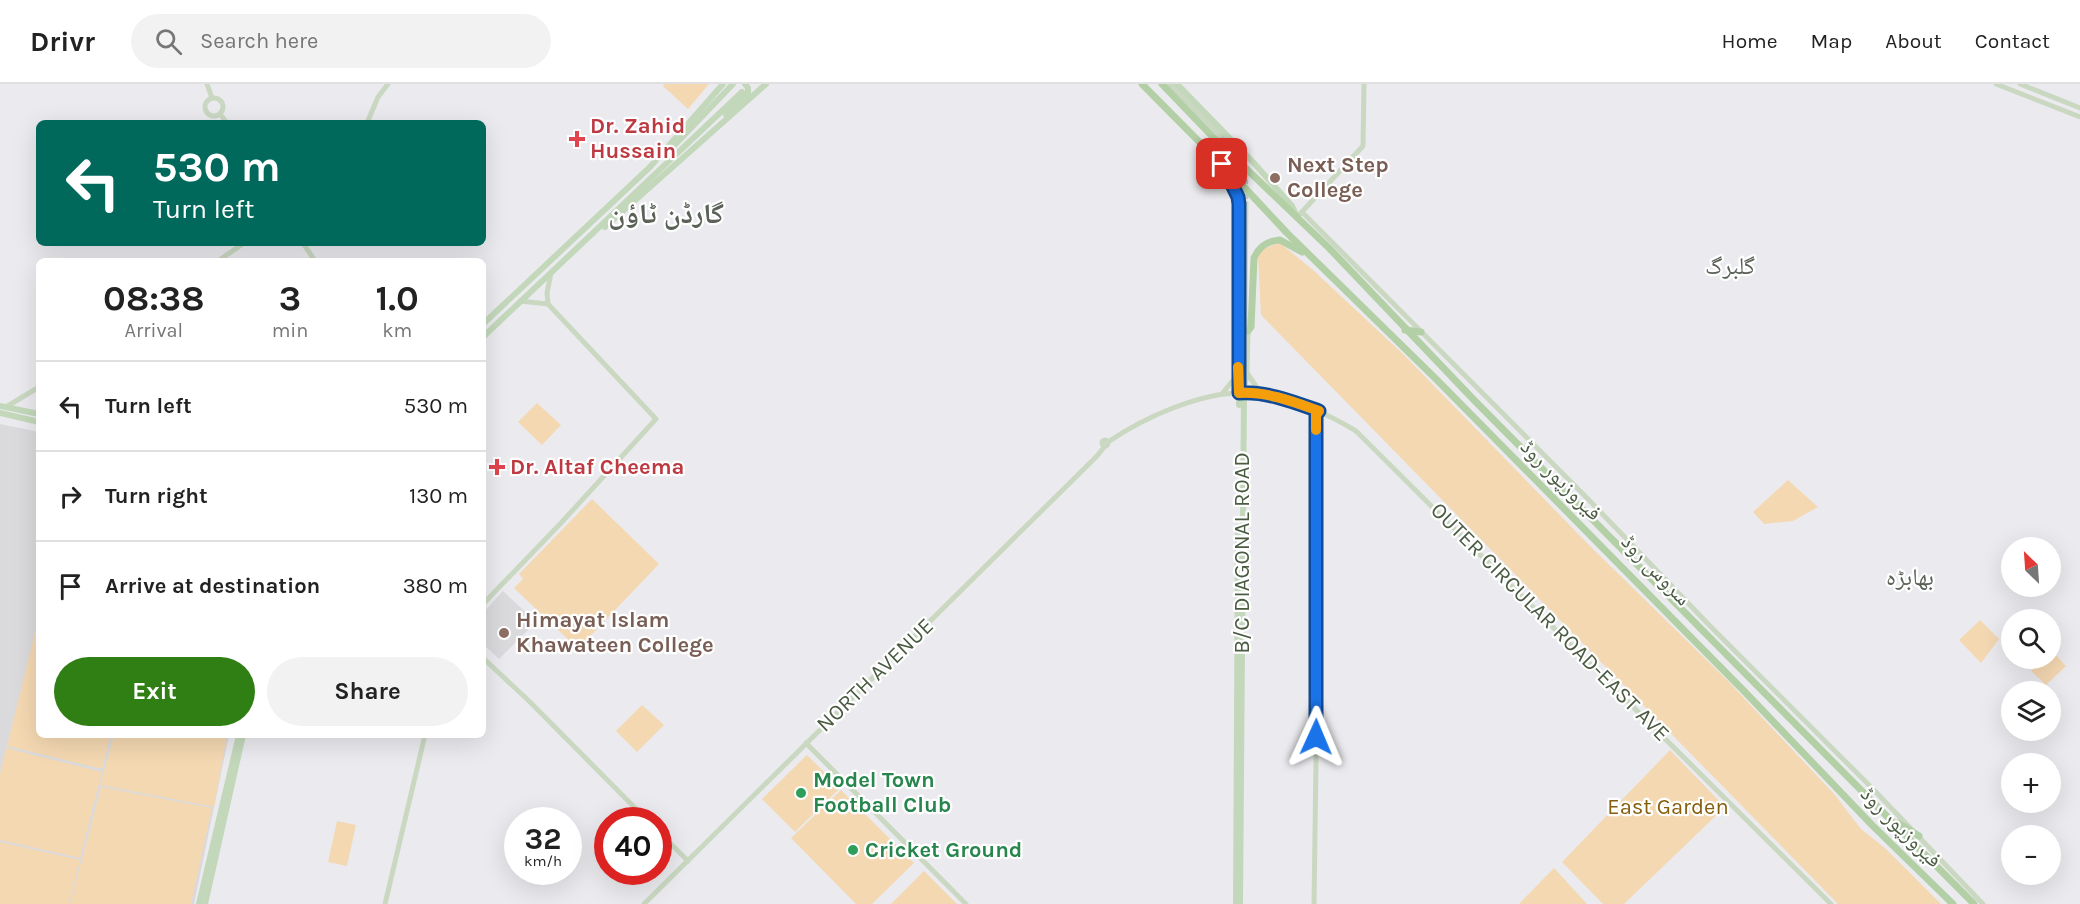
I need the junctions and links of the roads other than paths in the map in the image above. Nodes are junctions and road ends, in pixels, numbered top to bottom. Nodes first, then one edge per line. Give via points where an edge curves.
1 (207, 84) edge
2 (388, 84) edge
3 (719, 84) edge
4 (723, 84) edge
5 (733, 84) edge
6 (745, 84) edge
7 (766, 84) edge
8 (1142, 84) edge
9 (1161, 84) edge
10 (1170, 84) edge
11 (1177, 84) edge
12 (1364, 84) edge
13 (1996, 84) edge
14 (2020, 84) edge
15 (715, 92) junction
16 (741, 92) dead end
17 (212, 98) junction
18 (2080, 108) edge
19 (220, 114) junction
20 (2080, 117) edge
21 (225, 120) edge
22 (368, 120) edge
23 (1220, 135) tunnel mouth
24 (680, 160) junction
25 (1222, 164) junction
26 (650, 167) junction
27 (1246, 203) tunnel mouth
28 (1299, 215) junction
29 (594, 233) junction
30 (240, 246) edge
31 (222, 258) edge
32 (1319, 263) junction
33 (551, 273) junction
34 (520, 301) junction
35 (548, 304) junction
36 (486, 321) edge
37 (1405, 330) junction
38 (1248, 331) junction
39 (1421, 332) junction
40 (486, 334) edge
41 (1247, 373) junction
42 (1238, 374) junction
43 (36, 389) edge
44 (1241, 393) junction
45 (1262, 395) junction
46 (1221, 396) junction
47 (21, 399) junction
48 (3, 406) edge
49 (28, 411) junction
50 (1319, 411) junction
51 (0, 413) edge
52 (36, 413) edge
53 (36, 421) edge
54 (486, 601) edge
55 (486, 661) edge
56 (237, 738) edge
57 (242, 738) edge
58 (424, 738) edge
59 (806, 742) junction
60 (634, 807) edge
61 (1888, 817) junction
62 (1919, 836) junction
63 (672, 845) edge
64 (688, 861) junction
65 (199, 904) edge
66 (205, 904) edge
67 (385, 904) edge
68 (644, 904) edge
69 (966, 904) edge
70 (1236, 904) edge
71 (1240, 904) edge
72 (1314, 904) edge
73 (1832, 904) edge
74 (1953, 904) edge
75 (1974, 904) edge
76 (1983, 904) edge

1 - 17 street
2 - 22 street
3 - 15 main road
4 - 15 main road
5 - 26 main road
6 - 24 main road via 748,93
7 - 24 main road
8 - 25 main road, فیروزپور روڈ
9 - 28 main road, فیروزپور روڈ
10 - 23 street
11 - 28 main road, فیروزپور روڈ
12 - 28 street via 1363,146
13 - 20 street
14 - 18 street
15 - 26 main road
16 - 29 main road
17 - 19 street via 223,103
17 - 19 street via 206,102 207,112 212,116
19 - 21 street
24 - 29 main road via 610,224
25 - 32 main road, فیروزپور روڈ
25 - 42 street via 1239,204
26 - 36 main road
27 - 38 street, B/C DIAGONAL ROAD
28 - 37 main road, فیروزپور روڈ
28 - 39 street, سروس روڈ
29 - 33 main road
30 - 31 street
32 - 38 main road via 1280,240 1257,250
32 - 74 main road, فیروزپور روڈ
33 - 34 main road
33 - 35 street
34 - 35 street
34 - 40 main road
35 - 54 street via 656,418
37 - 39 main road
37 - 61 main road, فیروزپور روڈ
38 - 41 street, B/C DIAGONAL ROAD
39 - 62 street, سروس روڈ
41 - 44 street, B/C DIAGONAL ROAD
41 - 45 street
42 - 44 street
42 - 46 street
43 - 47 street
44 - 45 street, OUTER CIRCULAR ROAD-EAST AVE
44 - 46 street, OUTER CIRCULAR ROAD-EAST AVE
44 - 70 main road, B/C DIAGONAL ROAD
44 - 71 main road, B/C DIAGONAL ROAD
45 - 50 street, OUTER CIRCULAR ROAD-EAST AVE
46 - 59 street, NORTH AVENUE via 1165,411 1106,444
47 - 48 street
47 - 49 street
48 - 49 main road
49 - 52 main road
50 - 72 street
50 - 73 street, OUTER CIRCULAR ROAD-EAST AVE via 1367,440
51 - 53 main road
55 - 60 street
56 - 65 main road
57 - 66 main road
58 - 67 street
59 - 64 street, NORTH AVENUE
59 - 69 street
61 - 62 main road
61 - 75 main road, فیروزپور روڈ
62 - 76 street, سروس روڈ
63 - 64 street
64 - 68 street, NORTH AVENUE

